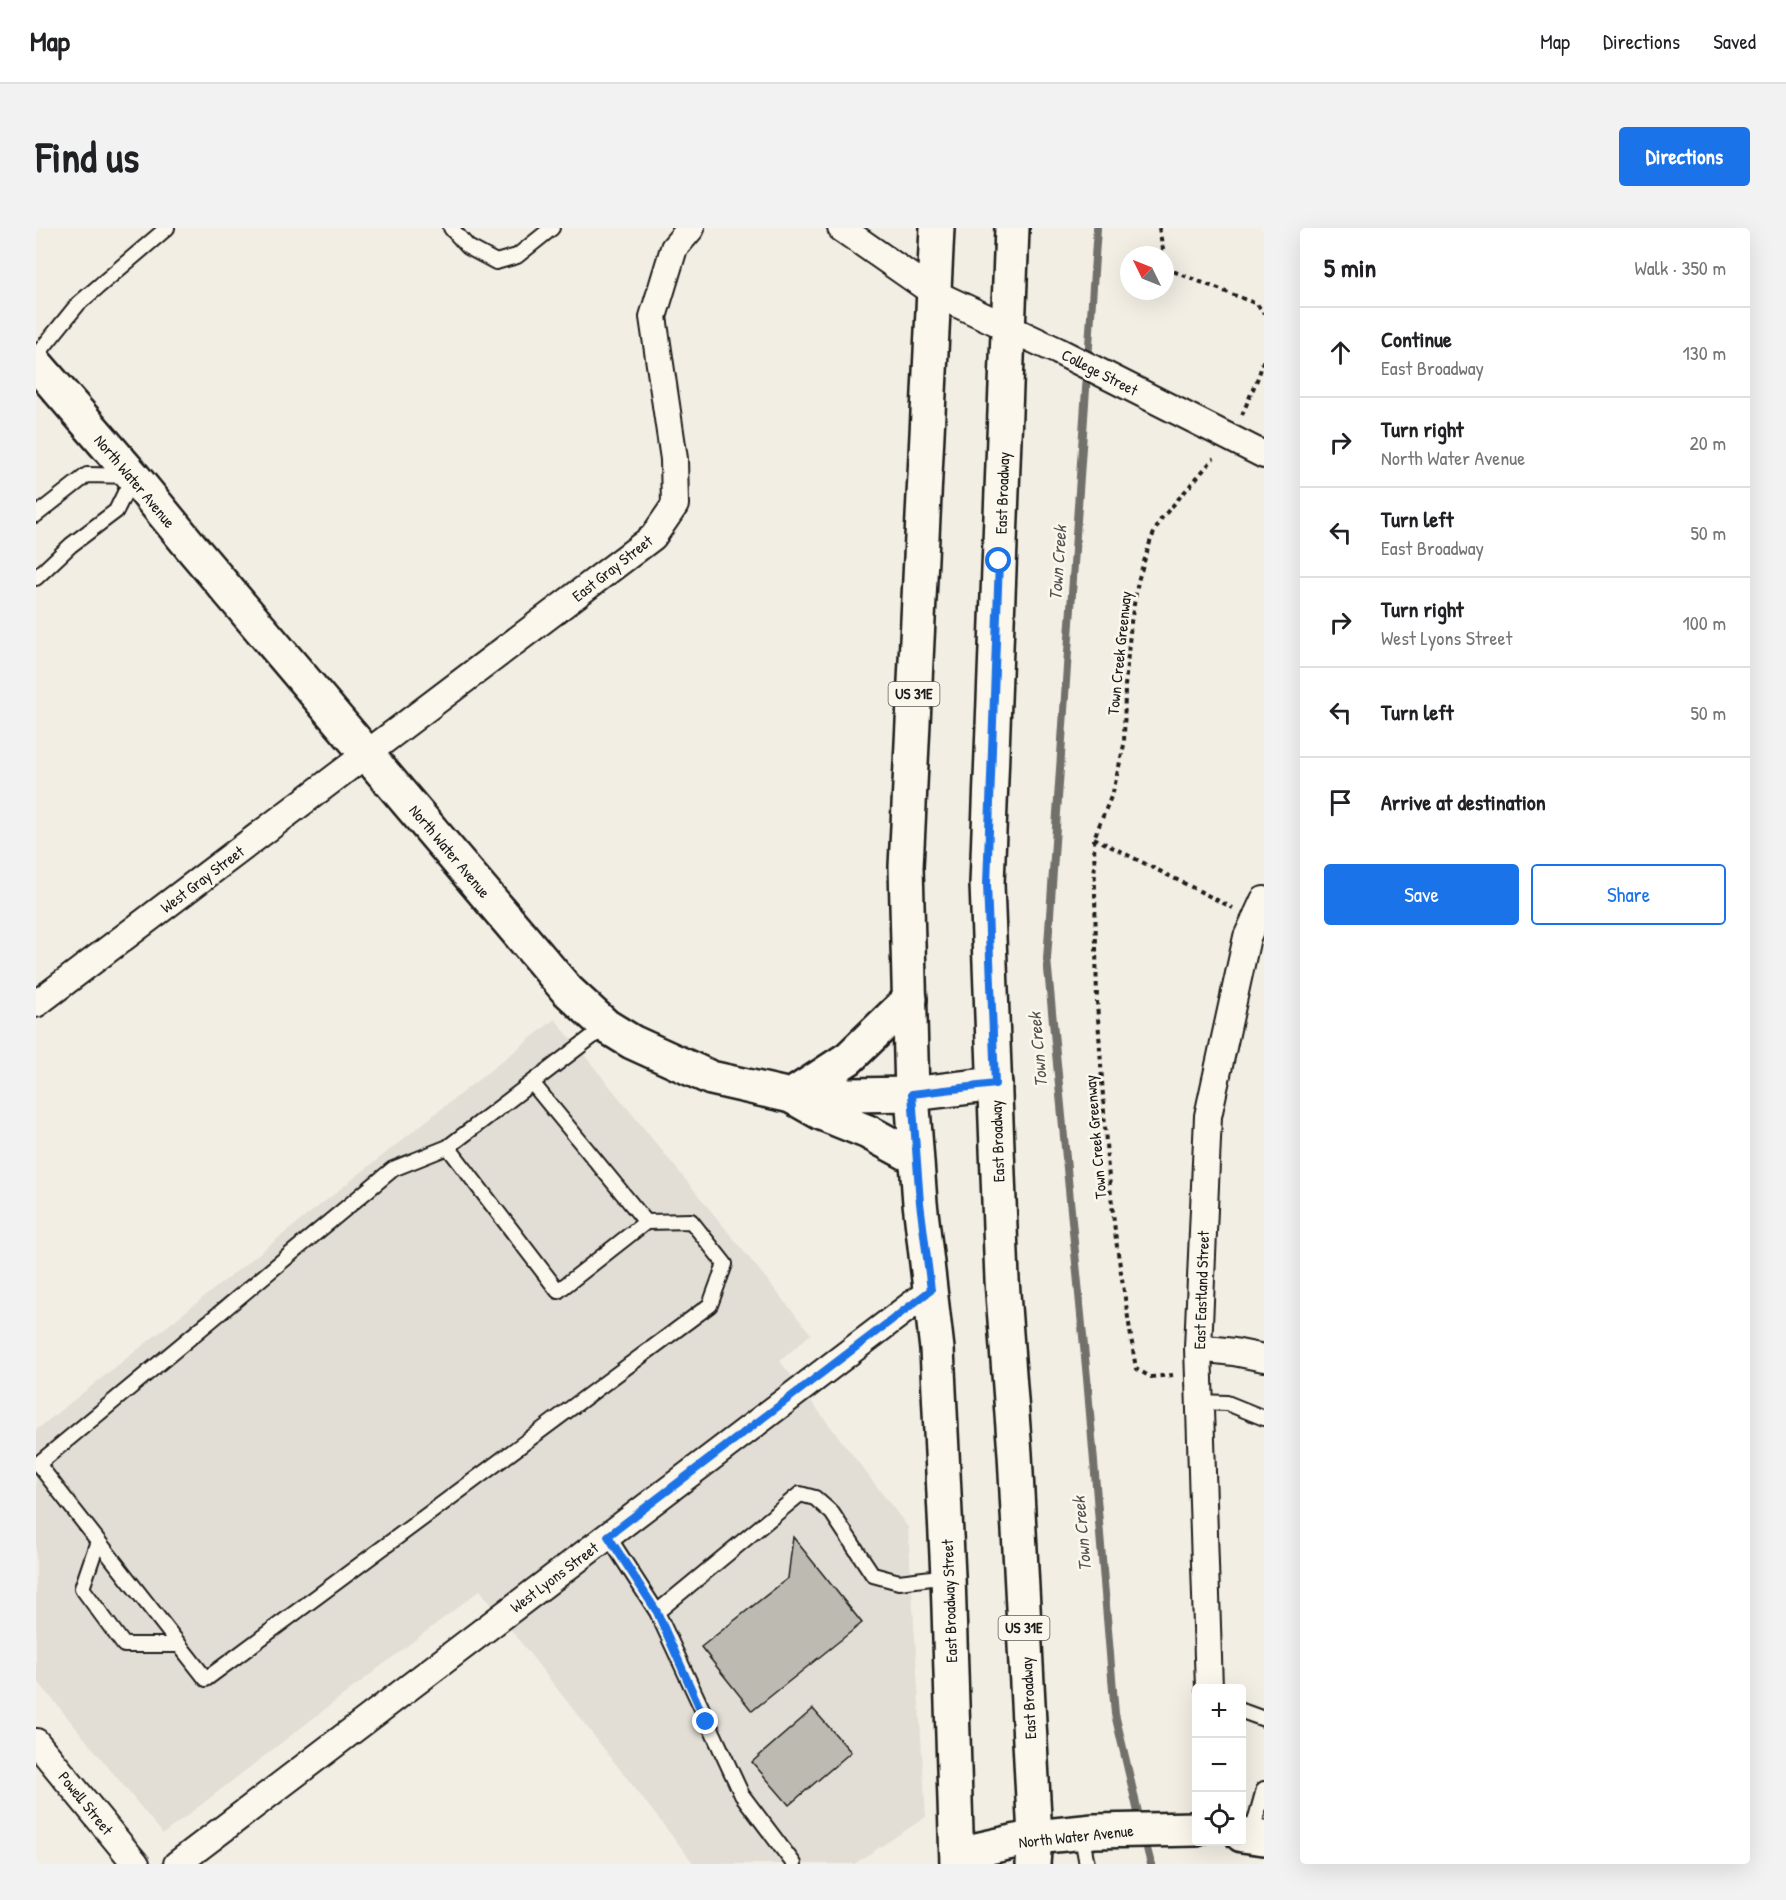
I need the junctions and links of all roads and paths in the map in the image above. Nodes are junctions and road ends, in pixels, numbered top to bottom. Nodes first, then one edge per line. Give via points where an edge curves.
1 (167, 228) edge
2 (452, 228) edge
3 (552, 228) edge
4 (841, 228) edge
5 (937, 228) edge
6 (1012, 228) edge
7 (1159, 228) edge
8 (687, 229) edge
9 (1163, 246) edge
10 (1174, 272) edge
11 (934, 293) junction
12 (1264, 314) edge
13 (1008, 327) junction
14 (36, 356) edge
15 (1264, 358) edge
16 (36, 364) edge
17 (1231, 438) junction
18 (1264, 455) edge
19 (133, 476) junction
20 (36, 515) edge
21 (36, 578) edge
22 (368, 754) junction
23 (1094, 838) junction
24 (1264, 900) edge
25 (1222, 902) dead end
26 (1256, 941) edge
27 (910, 999) junction
28 (36, 1004) edge
29 (606, 1026) junction
30 (533, 1084) junction
31 (995, 1084) junction
32 (912, 1094) junction
33 (791, 1096) junction
34 (448, 1147) junction
35 (916, 1158) junction
36 (646, 1222) junction
37 (931, 1290) junction
38 (1264, 1358) edge
39 (1198, 1360) junction
40 (1199, 1402) junction
41 (1264, 1418) edge
42 (608, 1536) junction
43 (98, 1541) junction
44 (948, 1576) junction
45 (657, 1612) junction
46 (179, 1645) junction
47 (1209, 1684) edge
48 (1246, 1712) edge
49 (1264, 1719) edge
50 (36, 1742) edge
51 (1264, 1789) edge
52 (1189, 1829) edge
53 (1088, 1831) junction
54 (1252, 1836) edge
55 (1034, 1850) edge
56 (957, 1859) edge
57 (136, 1864) edge
58 (177, 1864) edge
59 (794, 1864) edge
60 (1087, 1864) edge

1 - 14 lane via 78,304
2 - 3 lane via 468,247 496,262 517,256
4 - 11 street, College Street
5 - 11 main road, US 31E
6 - 13 main road, East Broadway / US 31E
7 - 9 path
8 - 22 street, East Gray Street via 674,248 653,317 674,459 675,505 654,537
10 - 12 path via 1257,304
11 - 13 street, College Street
11 - 27 main road, US 31E via 906,867
13 - 17 street, College Street
13 - 31 main road, East Broadway / US 31E via 987,884
15 - 17 path, Town Creek Greenway
16 - 19 main road, North Water Avenue
17 - 18 street, College Street
17 - 23 path, Town Creek Greenway via 1161,519 1151,539 1138,580 1131,622 1124,745 1113,792
19 - 20 lane via 87,475
19 - 21 lane via 116,511
19 - 22 main road, North Water Avenue
22 - 28 street, West Gray Street
22 - 29 main road, North Water Avenue via 567,990
23 - 25 path
23 - 39 path, Town Creek Greenway via 1097,1002 1107,1159 1136,1369 1151,1377
24 - 26 street, East Eastland Street
26 - 39 street, East Eastland Street via 1208,1116
27 - 32 main road, US 31E
27 - 33 main road via 849,1058
29 - 30 lane
29 - 33 main road, North Water Avenue via 711,1078
30 - 34 lane
30 - 36 lane
31 - 32 main road, North Water Avenue
31 - 55 main road, East Broadway / US 31E
32 - 33 main road, North Water Avenue
32 - 35 main road, US 31E
33 - 35 main road
34 - 36 lane via 558,1291
34 - 43 lane via 393,1169 38,1464
35 - 37 main road, US 31E
36 - 46 lane via 691,1221 725,1264 710,1305 206,1679
37 - 42 street, West Lyons Street
37 - 44 main road, East Broadway Street / US 31E
38 - 39 street via 1234,1352
39 - 40 street, East Eastland Street
40 - 41 lane via 1227,1403
40 - 47 street, East Eastland Street
42 - 45 lane
42 - 58 street, West Lyons Street
43 - 46 lane
43 - 46 lane via 82,1588 124,1645
44 - 45 lane via 899,1582 873,1575 832,1513 815,1498 800,1494
44 - 56 main road, East Broadway Street / US 31E
45 - 59 lane via 742,1795
48 - 49 lane
50 - 57 street, Powell Street
51 - 54 lane
52 - 53 main road, North Water Avenue
53 - 55 main road, North Water Avenue
53 - 60 lane
55 - 56 main road, North Water Avenue

